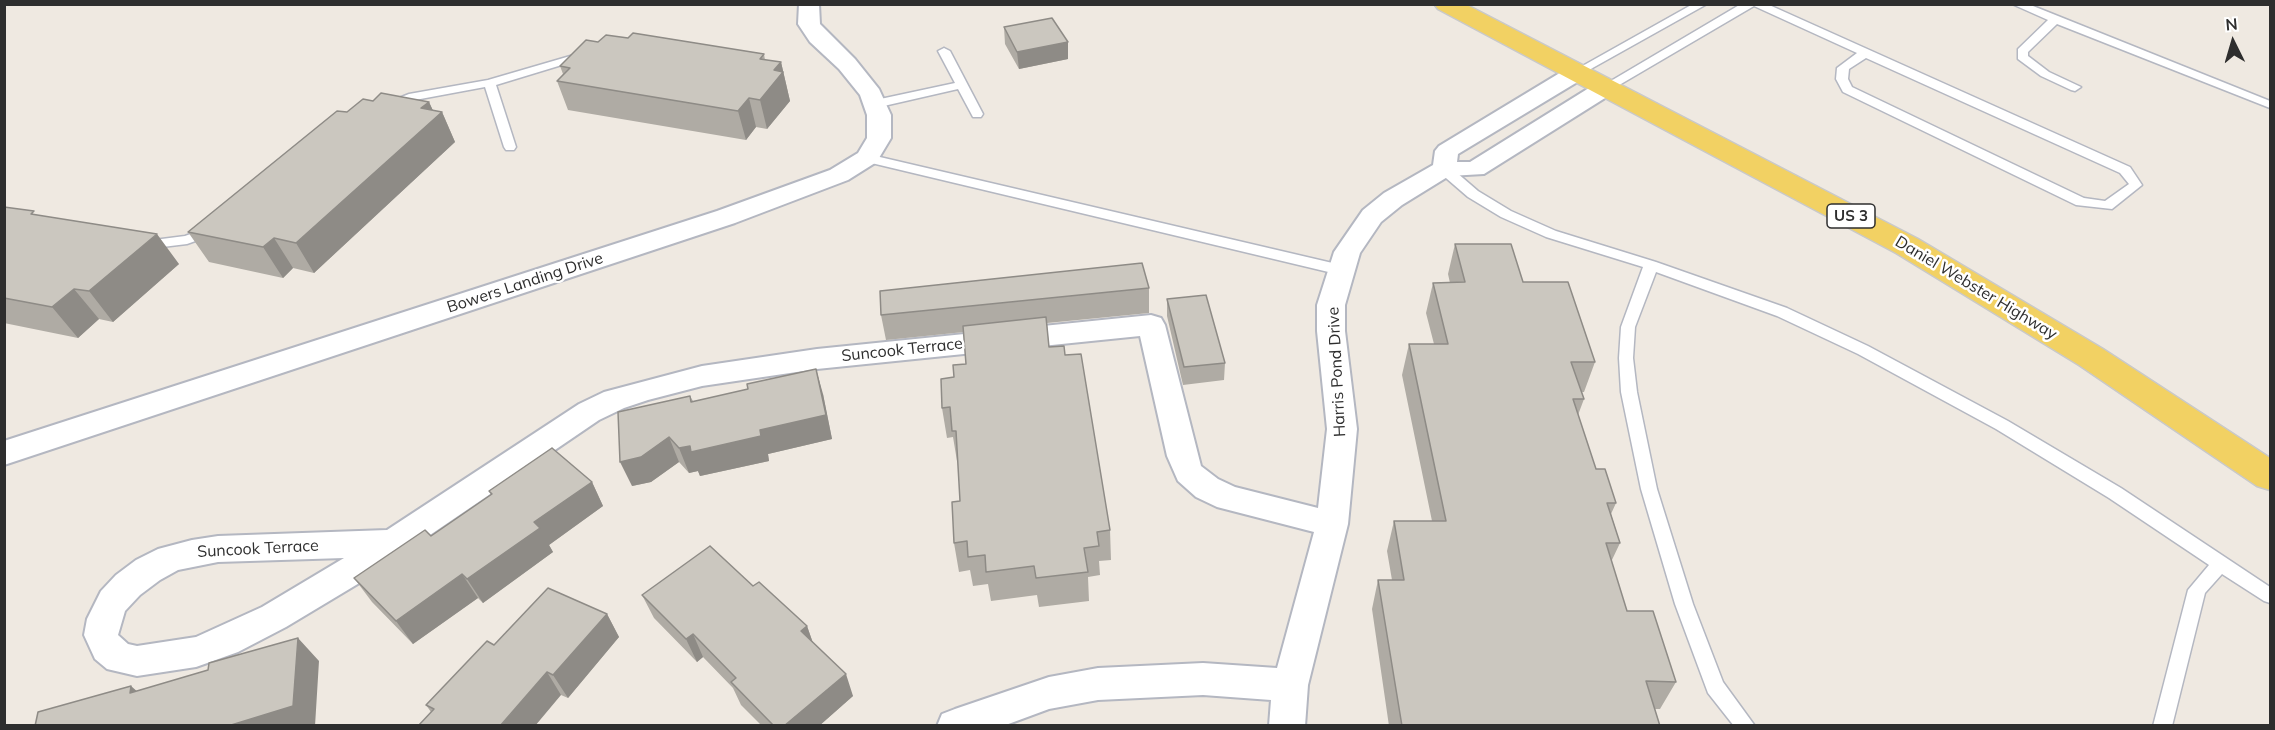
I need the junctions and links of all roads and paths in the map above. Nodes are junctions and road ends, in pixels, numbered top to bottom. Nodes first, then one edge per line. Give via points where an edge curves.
1 (809, 4) edge
2 (1446, 4) edge
3 (1702, 4) edge
4 (1750, 4) edge
5 (1757, 4) edge
6 (2017, 4) edge
7 (2055, 20) junction
8 (944, 51) dead end
9 (593, 53) edge
10 (1865, 53) junction
11 (1590, 80) junction
12 (489, 82) junction
13 (962, 85) junction
14 (2075, 87) dead end
15 (875, 104) junction
16 (2271, 105) edge
17 (378, 108) edge
18 (977, 114) dead end
19 (510, 147) dead end
20 (867, 158) junction
21 (1444, 169) junction
22 (224, 223) edge
23 (129, 245) edge
24 (1651, 265) junction
25 (1341, 270) junction
26 (4, 453) edge
27 (2271, 476) edge
28 (1332, 524) junction
29 (392, 543) junction
30 (2222, 562) junction
31 (2271, 596) edge
32 (1290, 685) junction
33 (955, 726) edge
34 (1287, 726) edge
35 (1746, 726) edge
36 (2162, 726) edge

1 - 15 street via 809,24 847,64
2 - 11 main road, Daniel Webster Highway / US 3
3 - 11 lane
4 - 11 lane
5 - 10 lane
6 - 7 lane
7 - 14 lane via 2022,51 2022,57 2045,74
7 - 16 lane
8 - 13 lane
9 - 12 lane
10 - 10 lane via 2125,170 2136,185 2107,206 2081,202 1847,89 1843,69
11 - 21 street via 1475,169
11 - 21 street via 1447,151
11 - 27 main road, Daniel Webster Highway / US 3 via 1907,246 2091,357
12 - 17 lane
12 - 19 lane
13 - 15 lane
13 - 18 lane
15 - 20 street via 879,138
20 - 25 lane
20 - 26 street, Bowers Landing Drive via 839,176 771,202
21 - 24 lane via 1473,195 1506,214 1551,234
21 - 25 street, Harris Pond Drive via 1372,216 1347,252
22 - 23 lane via 187,240
24 - 30 lane via 1782,312 1891,365 2002,425
24 - 35 lane via 1628,327 1629,392 1649,489 1684,604 1715,687
25 - 28 street, Harris Pond Drive via 1331,305 1342,429
28 - 29 street, Suncook Terrace via 1228,498 1207,488 1190,473 1182,456 1151,325 817,359 702,376 645,390 589,412
28 - 32 street, Harris Pond Drive
29 - 29 street, Suncook Terrace via 274,617 196,652 148,660 119,658 107,648 102,635 104,619 113,601 148,570 170,559 218,549
30 - 31 lane
30 - 36 lane via 2197,590
32 - 33 street via 1203,679 1098,684 1049,693
32 - 34 street, Harris Pond Drive

